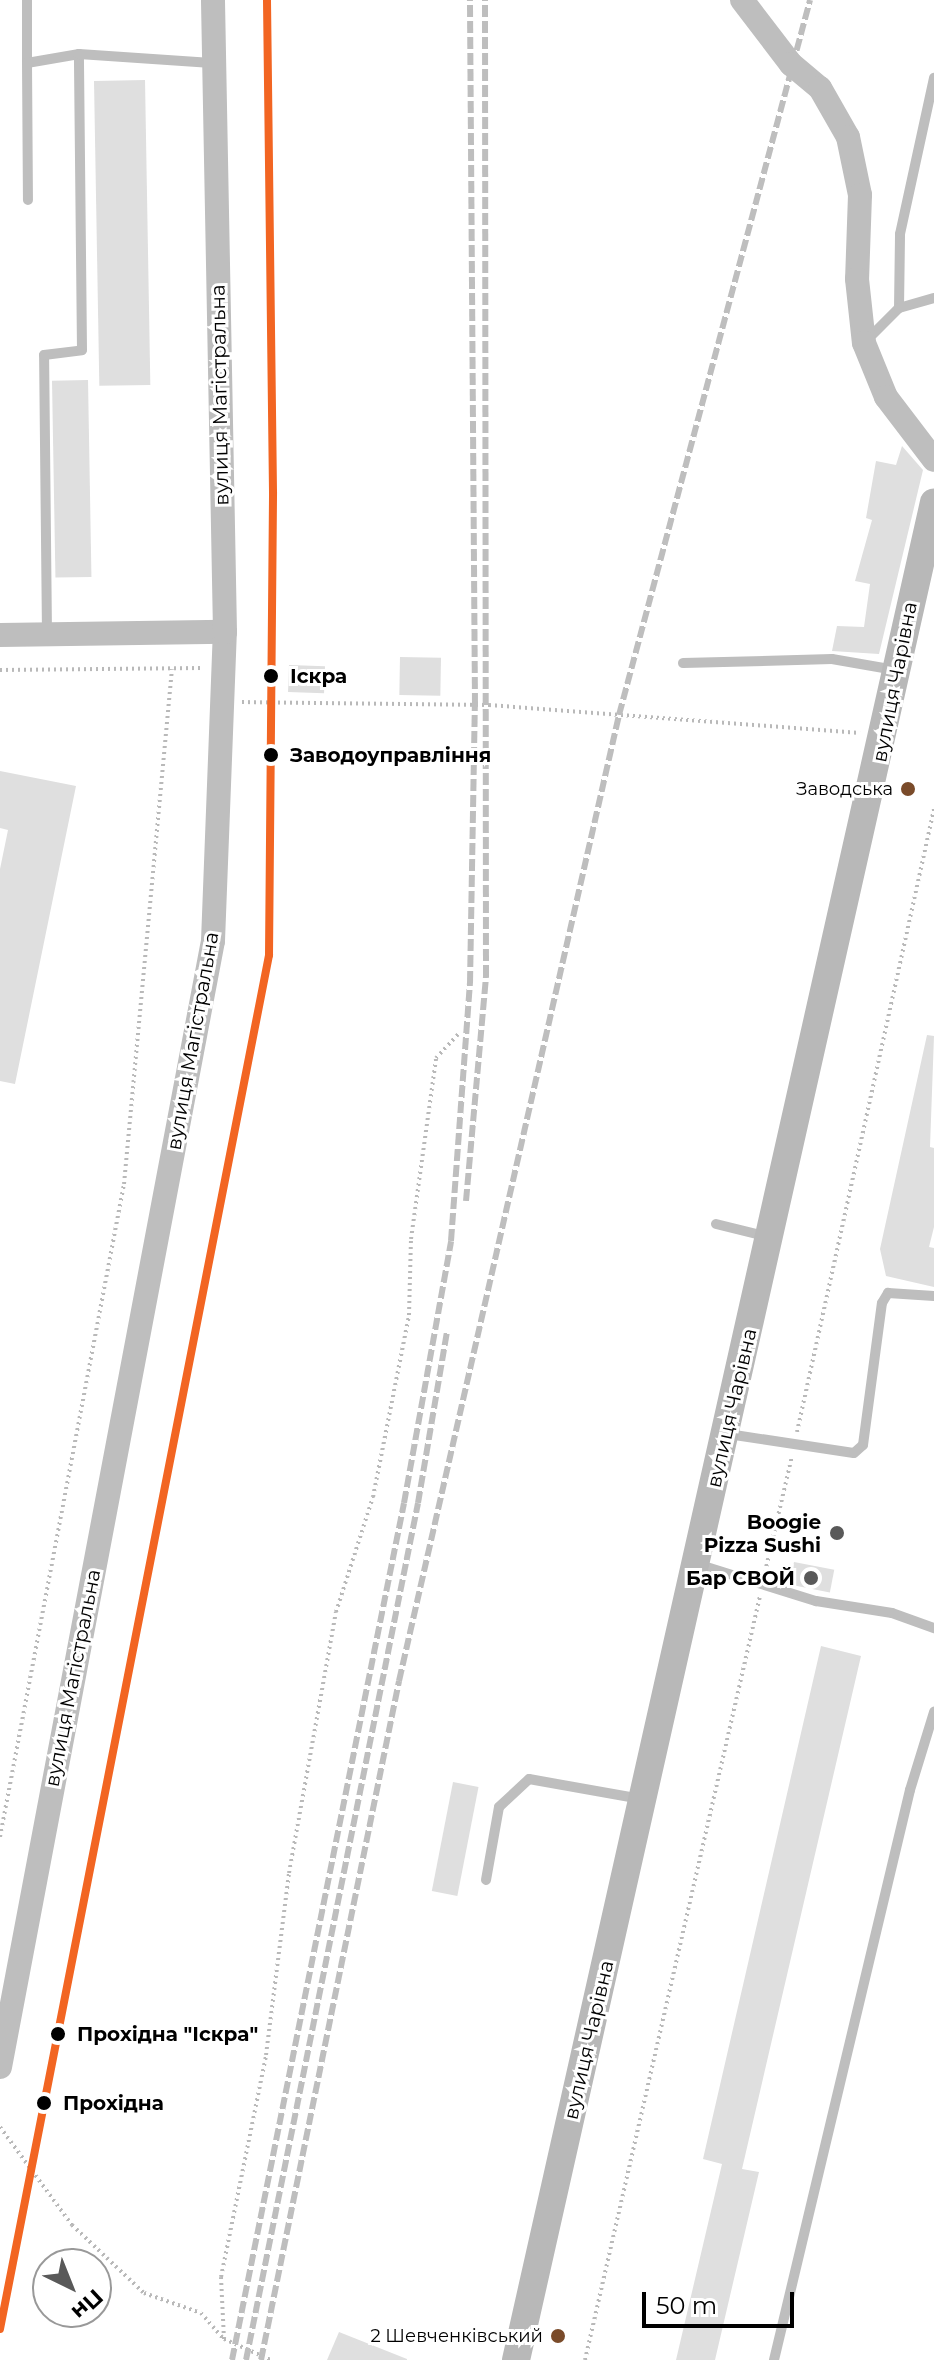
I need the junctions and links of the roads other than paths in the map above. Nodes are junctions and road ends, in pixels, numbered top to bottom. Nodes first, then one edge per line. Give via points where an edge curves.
1 (27, 0) edge
2 (213, 0) edge
3 (742, 0) edge
4 (79, 54) junction
5 (27, 63) junction
6 (214, 63) junction
7 (934, 78) edge
8 (932, 98) edge
9 (28, 200) dead end
10 (934, 298) edge
11 (899, 308) junction
12 (864, 343) junction
13 (934, 460) edge
14 (934, 502) edge
15 (927, 552) edge
16 (225, 632) junction
17 (47, 634) junction
18 (0, 635) edge
19 (683, 663) dead end
20 (897, 671) junction
21 (716, 1224) dead end
22 (771, 1238) junction
23 (934, 1296) edge
24 (726, 1434) junction
25 (697, 1564) junction
26 (934, 1628) edge
27 (934, 1712) edge
28 (643, 1799) junction
29 (486, 1880) dead end
30 (0, 2067) edge
31 (516, 2360) edge
32 (774, 2360) edge

1 - 5 lane
2 - 6 street, вулиця Магістральна
3 - 12 street via 791,64 820,88 848,137 860,195 857,279
4 - 5 lane
4 - 6 lane
4 - 17 lane via 82,350 44,355
5 - 9 lane
6 - 16 street, вулиця Магістральна
7 - 8 lane
8 - 11 lane via 900,234
10 - 11 lane
11 - 12 lane
12 - 13 street via 886,397
14 - 15 main road, вулиця Чарівна
15 - 20 main road, вулиця Чарівна
16 - 17 street
16 - 30 street, вулиця Магістральна via 213,941
17 - 18 street
19 - 20 lane via 832,659
20 - 22 main road, вулиця Чарівна
21 - 22 lane
22 - 24 main road, вулиця Чарівна
23 - 24 lane via 888,1293 882,1303 863,1445 854,1453
24 - 25 main road, вулиця Чарівна
25 - 26 lane via 816,1601 892,1613
25 - 28 main road, вулиця Чарівна
27 - 32 lane via 910,1790
28 - 29 lane via 529,1779 499,1807
28 - 31 main road, вулиця Чарівна

